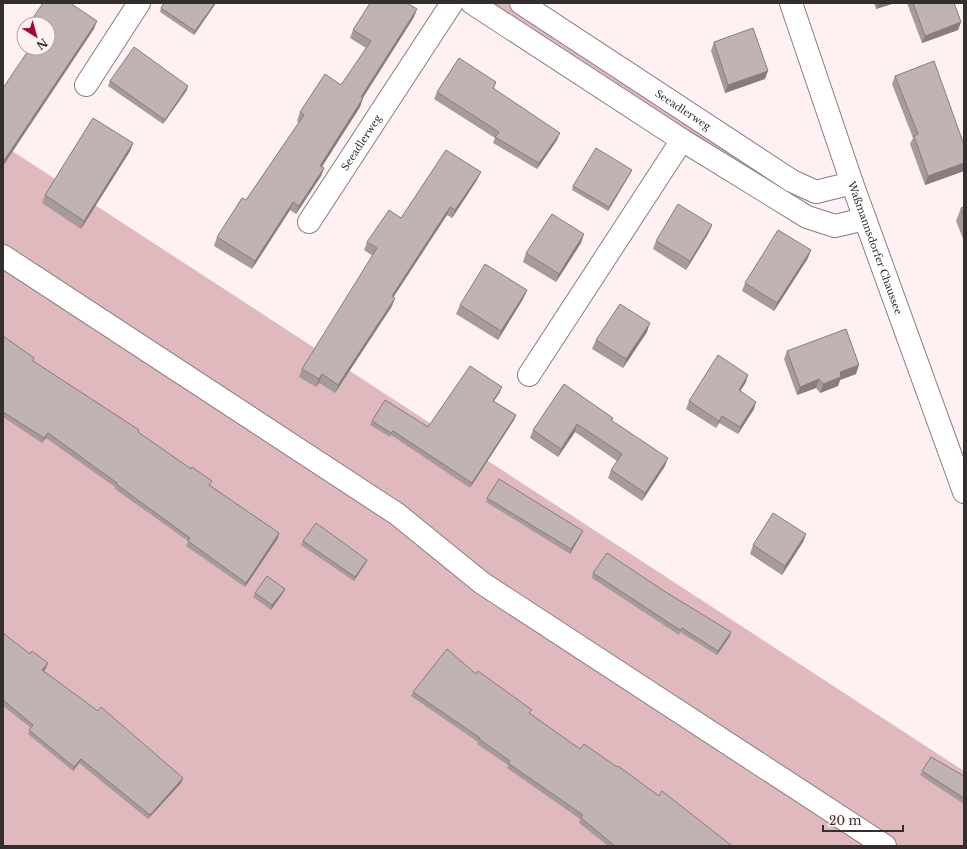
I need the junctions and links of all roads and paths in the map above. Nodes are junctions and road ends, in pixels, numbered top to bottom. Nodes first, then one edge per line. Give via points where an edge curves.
1 (139, 3) edge
2 (452, 3) edge
3 (472, 3) edge
4 (521, 3) edge
5 (791, 3) edge
6 (86, 85) dead end
7 (682, 140) junction
8 (852, 184) junction
9 (865, 219) junction
10 (309, 222) dead end
11 (3, 256) edge
12 (529, 375) dead end
13 (964, 492) edge
14 (885, 846) edge

1 - 6 street
2 - 10 street, Seeadlerweg
3 - 7 street
4 - 8 street, Seeadlerweg via 792,181 816,192
5 - 8 street, Waßmannsdorfer Chaussee
7 - 9 street via 807,217 835,226
7 - 12 street
8 - 9 street, Waßmannsdorfer Chaussee
9 - 13 street, Waßmannsdorfer Chaussee
11 - 14 street via 397,514 482,583

